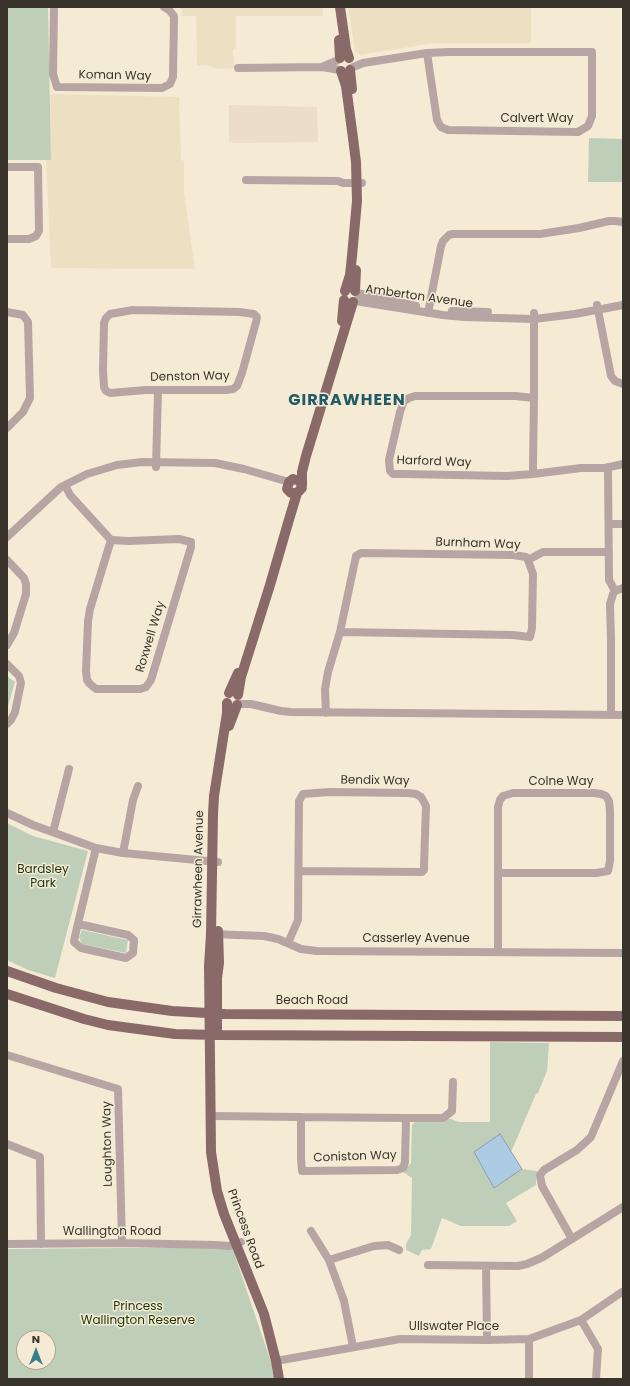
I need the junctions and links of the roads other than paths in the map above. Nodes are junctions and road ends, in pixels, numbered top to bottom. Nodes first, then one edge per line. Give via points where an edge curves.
1 (54, 7) edge
2 (164, 7) edge
3 (335, 7) edge
4 (340, 7) edge
5 (427, 53) junction
6 (345, 64) junction
7 (238, 68) dead end
8 (7, 167) edge
9 (246, 180) dead end
10 (359, 181) junction
11 (623, 222) edge
12 (7, 239) edge
13 (351, 296) junction
14 (623, 300) edge
15 (623, 304) edge
16 (598, 307) junction
17 (429, 311) junction
18 (7, 312) edge
19 (534, 316) junction
20 (623, 384) edge
21 (158, 390) junction
22 (534, 398) junction
23 (7, 428) edge
24 (623, 464) edge
25 (156, 465) junction
26 (608, 467) junction
27 (533, 474) junction
28 (66, 487) junction
29 (293, 487) junction
30 (609, 524) junction
31 (623, 524) edge
32 (7, 537) edge
33 (111, 540) junction
34 (7, 544) edge
35 (609, 552) junction
36 (7, 560) edge
37 (528, 560) junction
38 (619, 590) edge
39 (340, 632) junction
40 (7, 645) edge
41 (7, 664) edge
42 (235, 700) junction
43 (326, 713) junction
44 (611, 715) junction
45 (623, 715) edge
46 (7, 724) edge
47 (69, 769) dead end
48 (138, 786) dead end
49 (7, 813) edge
50 (53, 832) junction
51 (96, 848) junction
52 (123, 853) junction
53 (215, 861) junction
54 (299, 871) junction
55 (498, 873) junction
56 (78, 924) junction
57 (214, 934) junction
58 (288, 943) junction
59 (498, 952) junction
60 (623, 953) edge
61 (7, 971) edge
62 (7, 994) edge
63 (214, 1014) junction
64 (623, 1016) edge
65 (214, 1035) junction
66 (623, 1037) edge
67 (7, 1055) edge
68 (623, 1061) edge
69 (453, 1082) dead end
70 (212, 1116) junction
71 (301, 1117) junction
72 (406, 1118) junction
73 (7, 1144) edge
74 (623, 1207) edge
75 (311, 1231) dead end
76 (237, 1239) junction
77 (572, 1239) junction
78 (122, 1243) junction
79 (7, 1244) edge
80 (41, 1244) junction
81 (399, 1250) dead end
82 (329, 1260) junction
83 (428, 1265) dead end
84 (486, 1266) junction
85 (622, 1292) dead end
86 (581, 1320) junction
87 (529, 1338) junction
88 (487, 1340) junction
89 (352, 1347) junction
90 (279, 1360) junction
91 (279, 1379) edge
92 (285, 1379) edge
93 (529, 1379) edge
94 (596, 1379) edge

1 - 2 street, Koman Way via 53,74 57,87 162,88 170,84 173,77 174,16
3 - 6 main road, Girrawheen Avenue via 340,49
4 - 6 main road, Girrawheen Avenue via 346,49
5 - 5 street, Calvert Way via 437,120 441,127 448,130 578,132 588,126 592,116 592,52
5 - 6 street, Calvert Way
6 - 7 street, Calvert Way via 322,67
6 - 10 main road, Girrawheen Avenue via 361,151
8 - 12 street via 38,167 39,231 36,236 29,239
9 - 10 street via 343,183
10 - 13 main road, Girrawheen Avenue via 362,228
11 - 17 street via 609,221 540,234 449,235 441,246
13 - 17 street, Amberton Avenue
13 - 29 main road, Girrawheen Avenue
14 - 16 street, Amberton Avenue
15 - 16 street, Amberton Avenue
16 - 19 street, Amberton Avenue
16 - 20 street via 612,376
17 - 19 street, Amberton Avenue
18 - 23 street via 23,314 28,322 30,398 23,412
19 - 22 street
21 - 21 street, Denston Way via 234,389 240,380 256,322 254,314 133,310 110,314 104,323 103,371 106,391 116,393
21 - 25 street
22 - 27 street
22 - 27 street, Harford Way via 409,398 404,401 400,412 389,460 389,468 393,474
24 - 26 street
25 - 28 street via 116,470
25 - 29 street via 219,468
26 - 27 street
26 - 30 street
28 - 32 street via 55,491
28 - 33 street via 70,495
28 - 34 street
29 - 42 main road, Girrawheen Avenue
30 - 31 street
30 - 35 street
33 - 33 street, Roxwell Way via 90,609 87,680 96,689 140,689 151,680 191,542 180,539
35 - 37 street via 543,552
35 - 38 street via 609,580
36 - 40 street via 24,578 26,584 26,594 14,633
37 - 39 street, Burnham Way via 526,557 513,555 361,553 356,556
37 - 39 street, Burnham Way via 533,574 530,637
38 - 44 street via 611,597 610,604
39 - 43 street, Burnham Way via 325,689
41 - 46 street via 19,676 21,683 14,712
42 - 43 street via 281,711
42 - 53 main road, Girrawheen Avenue via 220,792
43 - 44 street
44 - 45 street
47 - 50 street
48 - 52 street
49 - 50 street
50 - 51 street
51 - 52 street
51 - 56 street
52 - 53 street
53 - 57 main road, Girrawheen Avenue
54 - 54 street, Bendix Way via 422,872 426,806 424,802 416,794 408,793 303,794 299,801
54 - 58 street, Bendix Way via 298,920
55 - 55 street, Colne Way via 608,871 610,811 606,796 594,793 513,793 503,796 498,806
55 - 59 street, Colne Way
56 - 56 street via 128,935 134,940 133,953 126,958 81,948 74,942
57 - 58 street, Casserley Avenue via 264,936
57 - 63 main road, Girrawheen Avenue via 209,966
58 - 59 street, Casserley Avenue via 301,949 317,951
59 - 60 street, Casserley Avenue
61 - 63 main road, Beach Road via 108,1002
62 - 65 main road via 108,1025 175,1034
63 - 64 main road, Beach Road
63 - 65 main road, Girrawheen Avenue
65 - 66 main road
65 - 70 main road, Princess Road
67 - 78 street, Loughton Way via 118,1089
68 - 77 street via 591,1137 577,1150 540,1174 542,1186
69 - 72 street via 452,1111 443,1118
70 - 71 street
70 - 76 main road, Princess Road via 211,1152 217,1191 224,1214
71 - 72 street
71 - 72 street, Coniston Way via 302,1171 403,1168 406,1162
73 - 80 street via 40,1157
74 - 77 street
75 - 82 street
76 - 78 street, Wallington Road via 229,1246
76 - 90 main road, Princess Road
77 - 84 street via 543,1258 527,1264
78 - 80 street, Wallington Road
79 - 80 street, Wallington Road
81 - 82 street via 388,1245 374,1246
82 - 89 street via 344,1301
83 - 84 street
84 - 88 street
85 - 86 street, Ullswater Place
86 - 87 street, Ullswater Place
86 - 94 street via 598,1349
87 - 88 street, Ullswater Place
87 - 93 street
88 - 89 street, Ullswater Place via 400,1338
89 - 90 street, Ullswater Place
90 - 91 main road, Princess Road
90 - 92 main road, Princess Road

